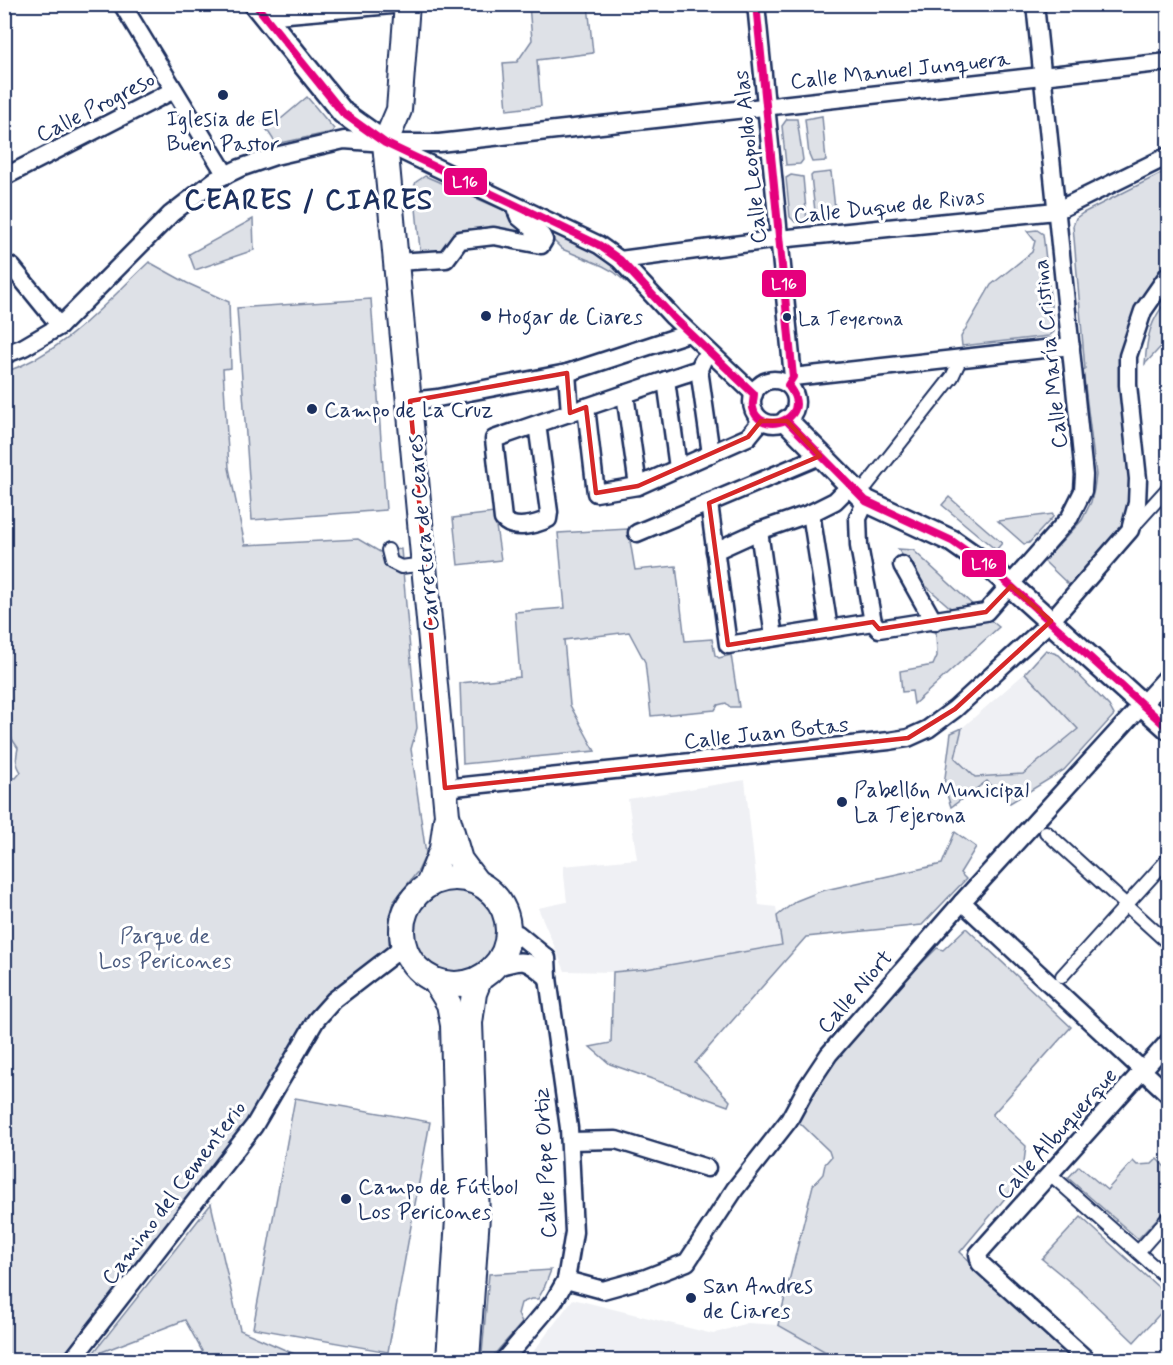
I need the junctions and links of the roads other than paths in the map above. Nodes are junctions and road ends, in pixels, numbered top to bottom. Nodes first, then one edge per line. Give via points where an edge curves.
1 (122, 4) edge
2 (405, 4) edge
3 (756, 4) edge
4 (1035, 4) edge
5 (260, 10) edge
6 (1168, 62) edge
7 (1042, 76) junction
8 (174, 90) junction
9 (766, 107) junction
10 (386, 143) junction
11 (1168, 156) edge
12 (226, 175) junction
13 (4, 177) edge
14 (514, 206) junction
15 (1056, 211) junction
16 (779, 239) junction
17 (620, 260) junction
18 (396, 262) junction
19 (4, 263) edge
20 (1168, 275) edge
21 (60, 326) junction
22 (689, 333) junction
23 (1071, 346) junction
24 (708, 351) junction
25 (4, 355) edge
26 (961, 358) junction
27 (699, 369) junction
28 (567, 373) junction
29 (666, 380) junction
30 (790, 381) junction
31 (625, 394) junction
32 (754, 394) junction
33 (410, 401) junction
34 (578, 410) junction
35 (761, 421) junction
36 (787, 421) junction
37 (537, 424) junction
38 (711, 454) junction
39 (820, 456) junction
40 (678, 468) junction
41 (638, 486) junction
42 (1168, 488) edge
43 (859, 500) junction
44 (836, 501) junction
45 (710, 503) junction
46 (811, 513) junction
47 (1130, 530) junction
48 (759, 531) junction
49 (637, 533) dead end
50 (388, 550) dead end
51 (715, 551) junction
52 (424, 564) junction
53 (902, 565) dead end
54 (1011, 586) junction
55 (1051, 621) junction
56 (873, 622) junction
57 (934, 622) junction
58 (829, 629) junction
59 (774, 637) junction
60 (1168, 676) edge
61 (1143, 704) junction
62 (1168, 728) edge
63 (445, 788) junction
64 (447, 815) junction
65 (1046, 832) dead end
66 (1168, 859) edge
67 (475, 880) junction
68 (428, 885) junction
69 (962, 902) junction
70 (1126, 905) junction
71 (508, 930) junction
72 (1168, 944) edge
73 (399, 949) junction
74 (487, 973) junction
75 (1062, 976) dead end
76 (548, 978) junction
77 (435, 981) junction
78 (1168, 1042) edge
79 (1143, 1070) junction
80 (1168, 1094) edge
81 (570, 1141) junction
82 (707, 1168) dead end
83 (1049, 1173) junction
84 (1168, 1218) edge
85 (1138, 1252) junction
86 (1168, 1279) edge
87 (566, 1280) junction
88 (72, 1360) edge
89 (449, 1360) edge
90 (467, 1360) edge
91 (504, 1360) edge
92 (1087, 1360) edge

1 - 8 street
2 - 5 street
2 - 10 main road via 399,110
3 - 9 street, Calle Leopoldo Alas
4 - 7 street, Calle María Cristina
5 - 10 street via 343,113
6 - 7 street, Calle Manuel Junquera
7 - 9 street, Calle Manuel Junquera
7 - 15 street, Calle María Cristina
8 - 12 street
8 - 13 street, Calle Progreso
9 - 10 street, Calle Manuel Junquera via 439,143
9 - 16 street, Calle Leopoldo Alas
10 - 12 street, Calle Manuel Junquera via 344,140 275,156
10 - 14 street
10 - 18 main road, Carretera de Ceares
11 - 15 street
12 - 21 street, Calle Manuel Junquera via 171,214
14 - 17 street via 600,245
14 - 18 street via 519,216 542,236 541,245 494,236 460,240 446,259
15 - 16 street, Calle Duque de Rivas
15 - 23 street, Calle María Cristina
16 - 17 street, Calle Duque de Rivas
16 - 30 street, Calle Leopoldo Alas
17 - 22 street
18 - 33 main road, Carretera de Ceares
19 - 21 street via 12,267
20 - 47 street via 1143,311 1128,356 1138,479
21 - 25 street, Calle Manuel Junquera
22 - 24 street
22 - 28 street
23 - 26 street
23 - 54 street, Calle María Cristina via 1083,491 1070,517
24 - 27 street
24 - 32 street
26 - 30 street
26 - 43 street via 952,377
27 - 29 street
27 - 38 street
28 - 33 street
28 - 34 street
29 - 31 street
29 - 40 street
30 - 32 street via 765,382
30 - 36 street via 796,407
31 - 34 street
31 - 41 street
32 - 35 street via 753,408
33 - 52 main road, Carretera de Ceares
34 - 37 street
34 - 41 street via 596,493
35 - 36 street
35 - 38 street via 748,437
36 - 39 street
37 - 37 street via 494,439 503,519 507,525 548,519
38 - 40 street
39 - 43 street
39 - 45 street
40 - 41 street
42 - 47 street
43 - 44 street
43 - 44 street
43 - 54 street via 952,542
43 - 56 street via 859,546
44 - 46 street
45 - 49 street
45 - 51 street
46 - 48 street
46 - 58 street
47 - 55 street, Calle Juan Botas
48 - 51 street
48 - 59 street
50 - 52 street via 391,561 401,567
51 - 59 street via 728,645
52 - 63 main road, Carretera de Ceares
53 - 57 street
54 - 55 street
54 - 57 street, Calle María Cristina via 986,612
55 - 61 street
55 - 63 street, Calle Juan Botas via 955,709 909,738
56 - 57 street, Calle María Cristina via 879,629
56 - 58 street
58 - 59 street
60 - 61 street, Calle Niort
61 - 62 street
61 - 69 street, Calle Niort
63 - 64 main road, Carretera de Ceares
64 - 67 main road, Carretera de Ceares via 460,860
64 - 68 main road, Carretera de Ceares via 442,849
65 - 70 street
66 - 70 street
67 - 68 main road via 454,878
67 - 71 main road via 498,899 506,914
68 - 73 main road via 411,899 404,913
69 - 79 street
69 - 87 street, Calle Niort via 829,1054 789,1120 735,1189 687,1262 603,1290
70 - 72 street
70 - 75 street
71 - 74 main road via 502,957
71 - 76 street, Calle Pepe Ortiz via 552,955
73 - 77 main road via 421,973
73 - 88 street, Camino del Cementerio via 334,1000 316,1020 254,1126
74 - 76 street via 523,961
74 - 77 main road via 466,984
74 - 90 main road via 474,993 470,1023 477,1216
76 - 81 street, Calle Pepe Ortiz
77 - 89 main road via 449,1004 453,1025 458,1219
78 - 79 street, Calle Albuquerque
79 - 80 street
79 - 83 street, Calle Albuquerque
81 - 82 street via 616,1140
81 - 87 street, Calle Pepe Ortiz via 574,1232
83 - 85 street
83 - 92 street, Calle Albuquerque via 978,1254 980,1263
84 - 85 street
85 - 86 street
87 - 91 street, Calle Pepe Ortiz via 554,1301

